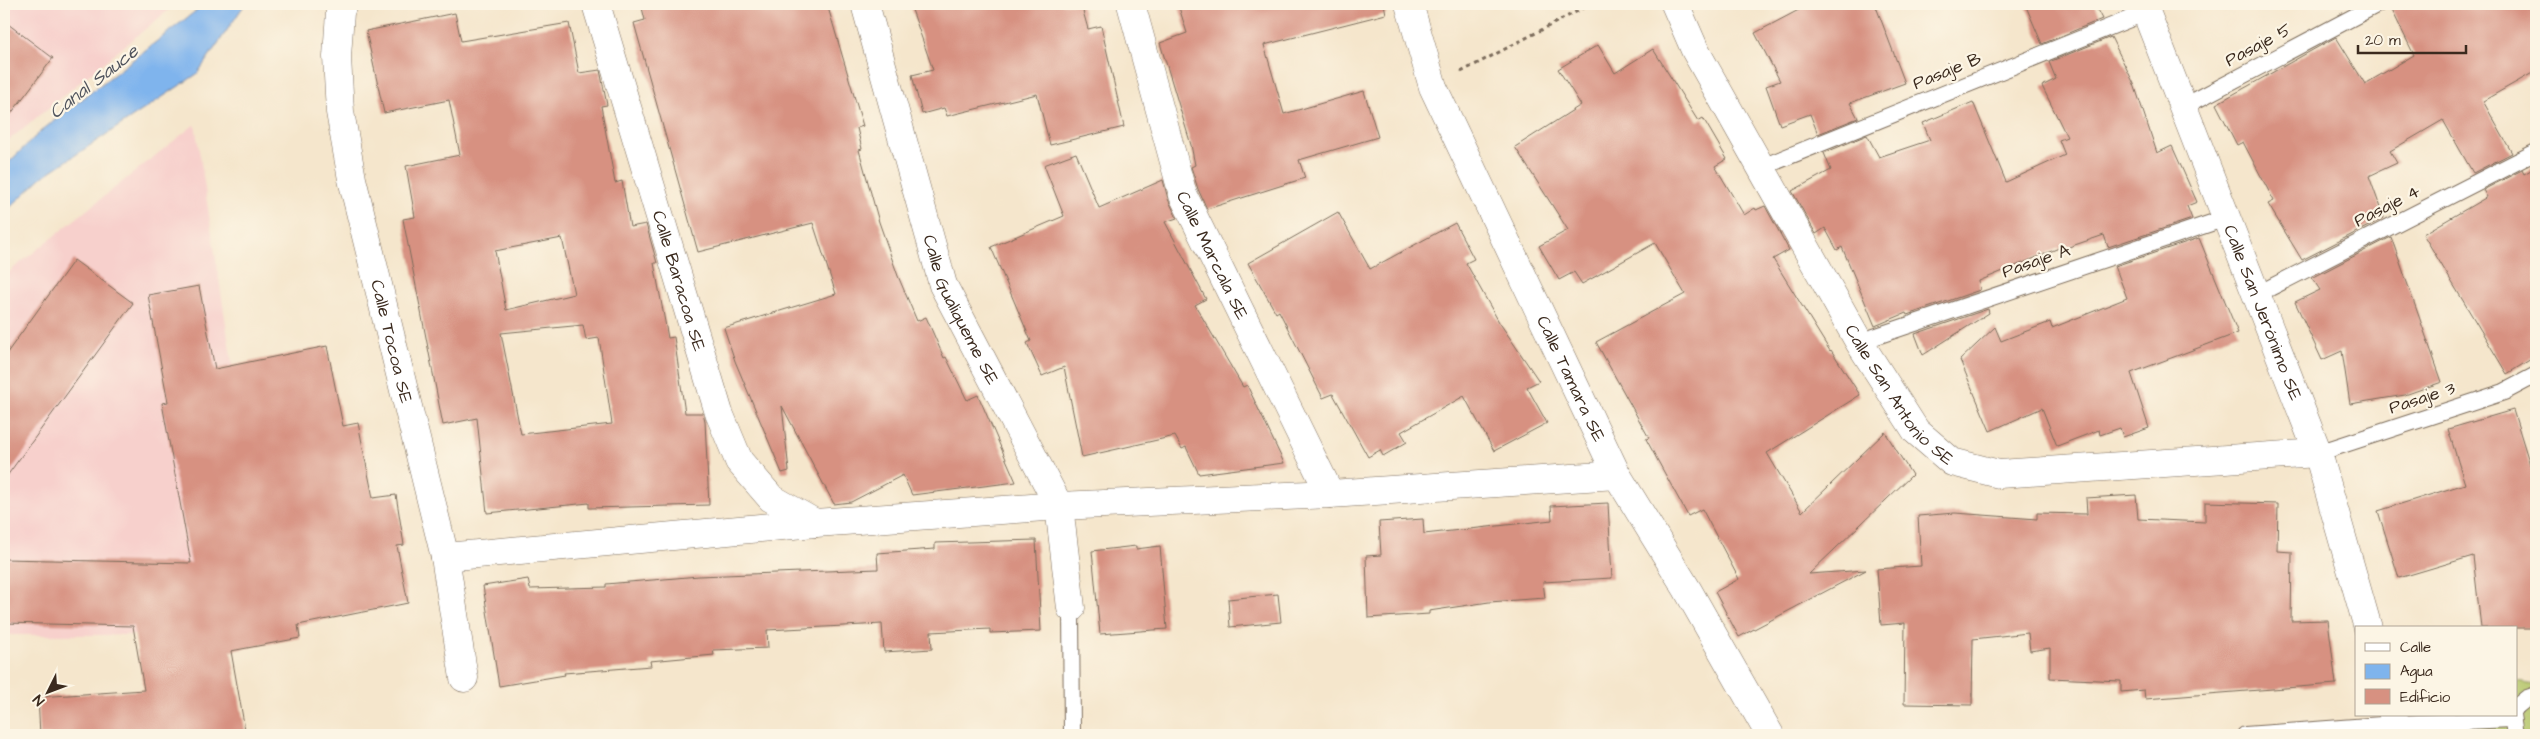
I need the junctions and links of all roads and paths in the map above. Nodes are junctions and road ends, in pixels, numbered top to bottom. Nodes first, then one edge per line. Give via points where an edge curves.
1 (343, 4) edge
2 (596, 4) edge
3 (865, 4) edge
4 (1131, 4) edge
5 (1409, 4) edge
6 (1591, 4) edge
7 (1675, 4) edge
8 (2378, 4) edge
9 (2145, 8) edge
10 (1433, 87) junction
11 (2183, 107) junction
12 (2536, 152) edge
13 (1762, 167) junction
14 (2226, 218) junction
15 (2256, 295) junction
16 (1859, 342) junction
17 (2536, 375) edge
18 (2318, 453) junction
19 (1617, 475) junction
20 (1330, 494) junction
21 (1059, 506) junction
22 (815, 523) junction
23 (445, 557) junction
24 (1071, 608) joint
25 (2367, 626) edge
26 (464, 678) dead end
27 (2536, 695) edge
28 (2518, 708) edge
29 (2492, 716) edge
30 (2513, 716) edge
31 (2396, 725) edge
32 (1072, 735) edge
33 (1770, 735) edge
34 (2245, 735) edge
35 (2515, 735) edge

1 - 23 street, Calle Tocoa SE via 337,57 340,112 352,179
2 - 22 street, Calle Baracoa SE via 719,413 739,461 771,498
3 - 21 street, Calle Gualiqueme SE via 943,285
4 - 20 street, Calle Marcala SE via 1183,195
5 - 10 street, Calle Tamara SE
6 - 10 path
7 - 13 street, Calle San Antonio SE via 1696,50
8 - 11 lane, Pasaje 5
9 - 11 street, Calle San Jerónimo SE
9 - 13 lane, Pasaje B
10 - 19 street, Calle Tamara SE
11 - 14 street, Calle San Jerónimo SE
12 - 15 lane, Pasaje 4
13 - 16 street, Calle San Antonio SE
14 - 15 street, Calle San Jerónimo SE
14 - 16 lane, Pasaje A
15 - 18 street, Calle San Jerónimo SE
16 - 18 street, Calle San Antonio SE via 1916,431 1952,462 1999,474
17 - 18 lane, Pasaje 3 via 2504,392
18 - 25 street, Calle San Jerónimo SE
19 - 20 street
19 - 33 street, Calle Tamara SE via 1687,589
20 - 21 street
21 - 22 street
21 - 24 street, Calle Gualiqueme SE
22 - 23 street
23 - 26 street, Calle Tocoa SE
24 - 32 lane
27 - 28 lane via 2527,698
29 - 31 lane
30 - 35 lane
31 - 34 lane

